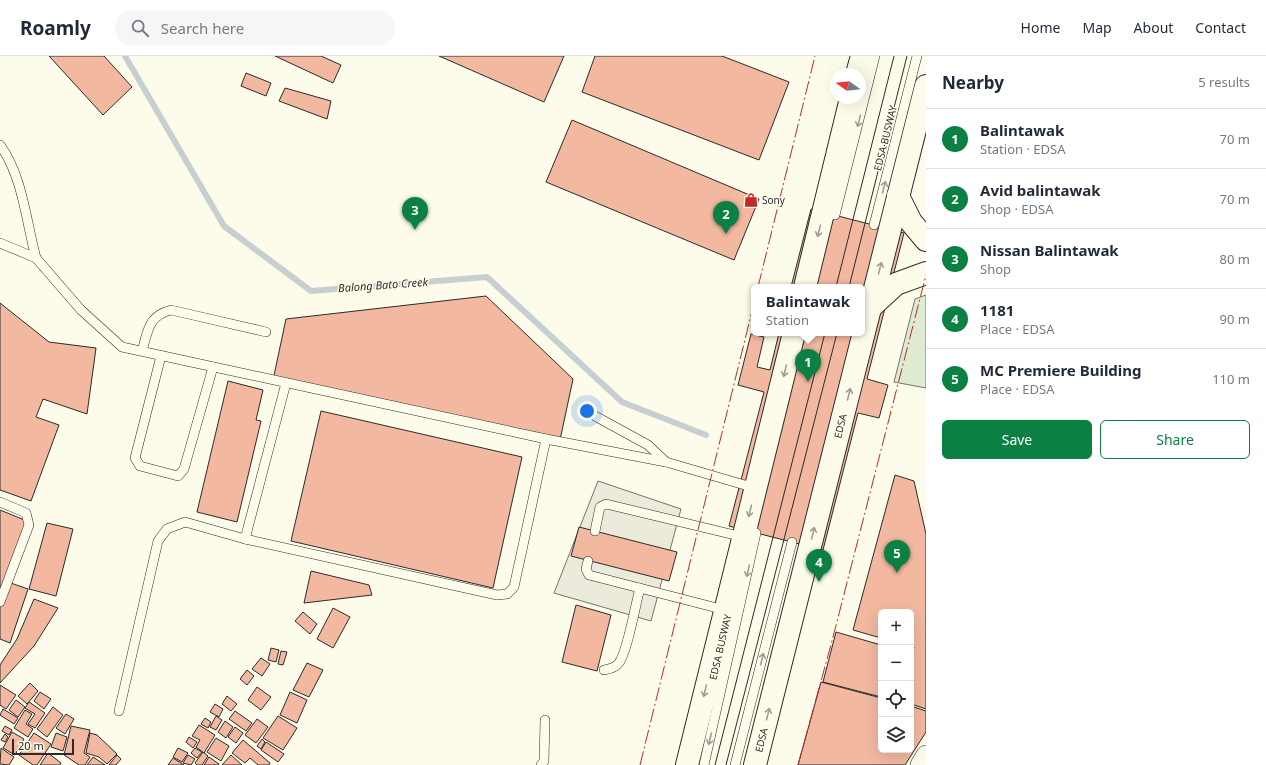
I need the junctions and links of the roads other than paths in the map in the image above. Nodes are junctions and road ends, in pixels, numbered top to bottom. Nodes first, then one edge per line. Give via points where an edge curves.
1 (862, 56) edge
2 (875, 56) edge
3 (917, 56) edge
4 (859, 68) edge
5 (925, 98) edge
6 (851, 104) edge
7 (0, 145) edge
8 (898, 196) junction
9 (835, 215) dead end
10 (874, 225) dead end
11 (926, 240) edge
12 (0, 243) edge
13 (36, 258) junction
14 (926, 273) edge
15 (806, 284) edge
16 (871, 307) junction
17 (865, 331) edge
18 (266, 332) dead end
19 (793, 336) edge
20 (864, 336) edge
21 (142, 351) junction
22 (161, 356) junction
23 (213, 367) junction
24 (286, 383) junction
25 (595, 416) dead end
26 (546, 439) junction
27 (666, 462) junction
28 (755, 488) junction
29 (0, 502) edge
30 (595, 531) dead end
31 (750, 535) junction
32 (245, 539) junction
33 (792, 542) dead end
34 (588, 561) dead end
35 (640, 588) junction
36 (0, 602) edge
37 (725, 610) junction
38 (604, 670) dead end
39 (119, 711) dead end
40 (545, 720) dead end
41 (926, 755) edge
42 (541, 765) edge
43 (687, 765) edge
44 (704, 765) edge
45 (734, 765) edge
46 (755, 765) edge
47 (920, 765) edge

1 - 4 main road
2 -> 9 lane
10 -> 3 lane, EDSA BUSWAY
5 - 8 main road, EDSA
6 -> 15 main road
7 - 13 lane via 8,156 20,190
8 - 11 main road via 911,222
16 -> 8 main road, EDSA
12 - 13 lane
13 - 21 lane via 81,310 116,344
14 - 16 main road via 896,284
17 -> 16 main road, EDSA
18 - 21 lane via 171,310 152,319
19 -> 28 main road
46 -> 20 main road, EDSA
21 - 22 lane
22 - 23 lane
22 - 23 lane via 134,458 140,466 178,476 184,469
23 - 24 lane
24 - 26 lane
24 - 32 lane
25 - 27 lane via 648,445
26 - 27 lane
26 - 32 lane via 514,587 507,594 497,595
27 - 28 lane
28 -> 31 main road
29 - 36 lane via 26,513 30,525
30 - 31 lane via 600,507 606,504
31 - 37 main road
31 -> 44 lane, EDSA BUSWAY
32 - 39 lane via 185,522 167,528 158,541
45 -> 33 lane
34 - 35 lane via 586,569 589,575
35 - 37 lane
35 - 38 lane via 620,662
37 -> 43 main road
40 - 42 lane via 544,761
41 - 47 street

